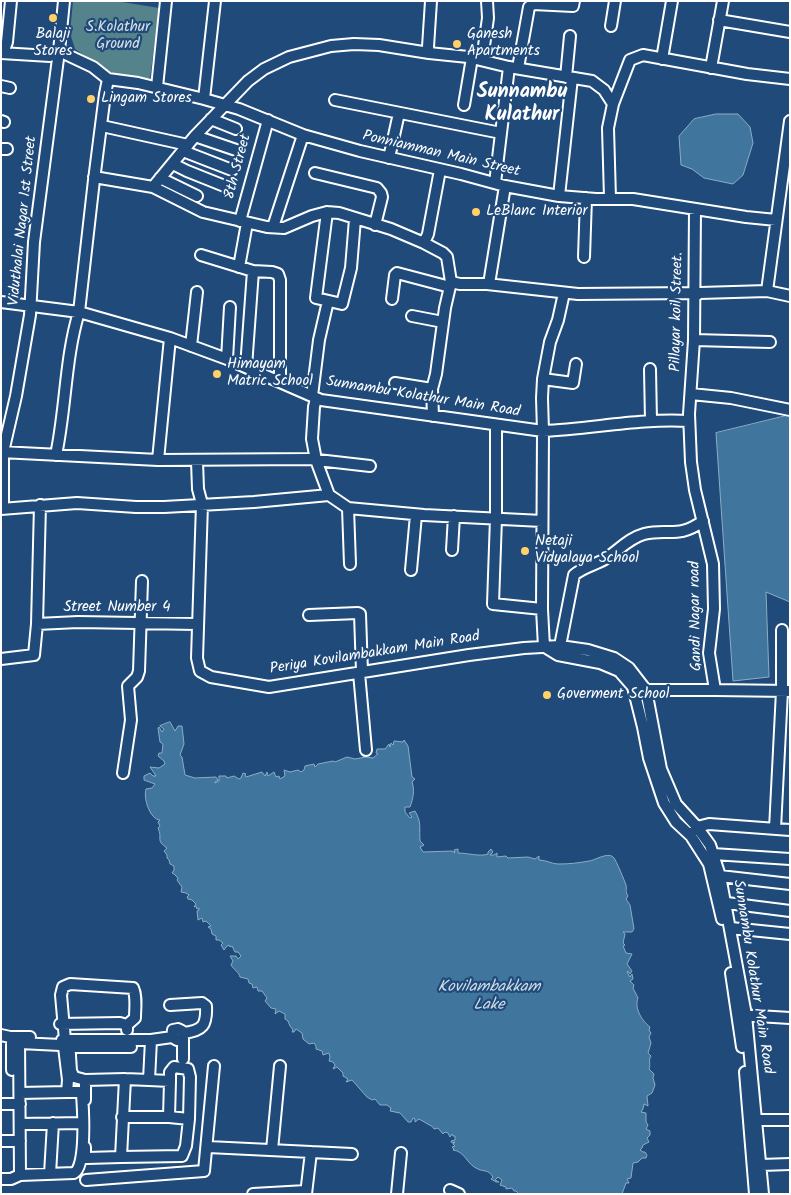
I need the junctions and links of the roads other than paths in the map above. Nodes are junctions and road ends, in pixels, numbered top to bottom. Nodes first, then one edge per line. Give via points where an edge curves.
1 (11, 1) edge
2 (64, 1) edge
3 (166, 1) edge
4 (215, 1) edge
5 (432, 1) edge
6 (487, 1) edge
7 (615, 1) edge
8 (672, 1) edge
9 (723, 1) edge
10 (573, 4) edge
11 (719, 20) junction
12 (611, 26) dead end
13 (790, 32) edge
14 (570, 36) dead end
15 (60, 51) junction
16 (2, 53) edge
17 (429, 53) junction
18 (477, 59) junction
19 (662, 59) junction
20 (513, 67) junction
21 (710, 68) junction
22 (569, 77) junction
23 (108, 79) junction
24 (790, 79) edge
25 (157, 87) junction
26 (204, 99) junction
27 (335, 100) dead end
28 (613, 104) junction
29 (225, 105) junction
30 (464, 105) dead end
31 (399, 113) junction
32 (211, 120) junction
33 (268, 120) junction
34 (790, 121) edge
35 (102, 126) junction
36 (236, 129) dead end
37 (501, 133) junction
38 (303, 135) junction
39 (195, 136) junction
40 (185, 148) junction
41 (240, 151) dead end
42 (389, 158) junction
43 (787, 158) edge
44 (173, 164) junction
45 (232, 170) dead end
46 (440, 170) junction
47 (315, 174) dead end
48 (94, 177) junction
49 (160, 178) junction
50 (500, 184) junction
51 (152, 187) junction
52 (227, 187) dead end
53 (197, 196) dead end
54 (560, 196) junction
55 (586, 198) junction
56 (610, 198) junction
57 (695, 209) junction
58 (327, 212) junction
59 (355, 219) junction
60 (776, 220) junction
61 (243, 222) junction
62 (375, 225) junction
63 (273, 228) junction
64 (424, 243) junction
65 (201, 255) dead end
66 (584, 257) dead end
67 (239, 267) junction
68 (252, 270) junction
69 (489, 284) junction
70 (451, 285) junction
71 (767, 291) junction
72 (197, 292) dead end
73 (564, 293) junction
74 (694, 294) junction
75 (790, 296) edge
76 (392, 300) dead end
77 (328, 301) junction
78 (1, 302) edge
79 (30, 306) junction
80 (230, 308) dead end
81 (79, 312) junction
82 (412, 316) dead end
83 (443, 322) junction
84 (170, 338) junction
85 (694, 340) junction
86 (770, 342) dead end
87 (191, 346) junction
88 (228, 359) junction
89 (576, 364) dead end
90 (246, 367) junction
91 (650, 369) dead end
92 (543, 379) junction
93 (280, 382) junction
94 (395, 383) dead end
95 (432, 389) junction
96 (691, 394) junction
97 (314, 397) junction
98 (790, 410) edge
99 (433, 416) junction
100 (689, 418) junction
101 (651, 421) junction
102 (496, 425) junction
103 (543, 431) junction
104 (2, 452) edge
105 (56, 455) junction
106 (158, 460) junction
107 (316, 460) junction
108 (198, 461) junction
109 (370, 466) dead end
110 (329, 495) junction
111 (202, 504) junction
112 (40, 505) junction
113 (2, 508) edge
114 (348, 508) junction
115 (416, 514) junction
116 (454, 516) junction
117 (496, 518) junction
118 (542, 521) junction
119 (703, 521) junction
120 (452, 550) dead end
121 (350, 564) dead end
122 (412, 570) dead end
123 (142, 581) dead end
124 (542, 609) junction
125 (310, 615) dead end
126 (142, 622) junction
127 (37, 624) junction
128 (197, 624) junction
129 (782, 630) dead end
130 (560, 646) junction
131 (544, 647) junction
132 (1, 659) edge
133 (360, 672) junction
134 (646, 690) junction
135 (715, 690) junction
136 (786, 691) edge
137 (366, 750) dead end
138 (122, 773) dead end
139 (775, 829) junction
140 (790, 830) edge
141 (694, 831) junction
142 (713, 854) junction
143 (790, 859) edge
144 (720, 876) junction
145 (790, 884) edge
146 (727, 903) junction
147 (790, 911) edge
148 (731, 928) junction
149 (790, 934) edge
150 (170, 1005) dead end
151 (742, 1015) junction
152 (790, 1018) edge
153 (62, 1024) junction
154 (126, 1025) junction
155 (179, 1036) junction
156 (13, 1038) edge
157 (128, 1040) junction
158 (68, 1043) junction
159 (150, 1044) junction
160 (183, 1059) dead end
161 (214, 1066) dead end
162 (280, 1066) dead end
163 (11, 1070) edge
164 (125, 1079) junction
165 (85, 1080) junction
166 (149, 1080) junction
167 (170, 1081) junction
168 (750, 1082) junction
169 (67, 1092) junction
170 (20, 1093) junction
171 (1, 1104) edge
172 (20, 1104) junction
173 (122, 1117) junction
174 (169, 1117) junction
175 (189, 1119) junction
176 (757, 1120) junction
177 (790, 1120) edge
178 (83, 1122) junction
179 (53, 1123) junction
180 (20, 1124) junction
181 (1, 1141) edge
182 (20, 1141) junction
183 (208, 1147) junction
184 (272, 1150) junction
185 (311, 1152) junction
186 (401, 1153) dead end
187 (352, 1154) dead end
188 (121, 1157) junction
189 (790, 1164) edge
190 (762, 1165) junction
191 (50, 1174) junction
192 (20, 1175) junction
193 (1, 1179) edge
194 (86, 1180) dead end
195 (306, 1192) edge
196 (253, 1194) edge
197 (396, 1194) edge
198 (755, 1194) edge
199 (764, 1194) edge

1 - 16 street via 7,42
2 - 15 street
3 - 25 street
4 - 26 street
5 - 17 street
6 - 18 street via 488,18
7 - 12 street
8 - 19 street
9 - 11 street
10 - 20 street via 533,4 529,7
11 - 13 street
11 - 21 street
14 - 22 street
15 - 16 street via 50,56
15 - 23 street via 93,67
15 - 79 street, Viduthalai Nagar 1st Street via 34,242
17 - 18 street
17 - 29 street via 354,44 313,50 264,69
18 - 20 street
18 - 30 street
19 - 21 street
19 - 28 street via 643,55 630,60
20 - 22 street
20 - 37 street
21 - 24 street
22 - 28 street via 592,81 604,90
22 - 54 street
23 - 25 street, Ponniamman Main Street
23 - 35 street
25 - 26 street, Ponniamman Main Street
26 - 29 street, Ponniamman Main Street
27 - 31 street
28 - 56 street via 608,128
29 - 32 street
29 - 33 street, Ponniamman Main Street
31 - 37 street
31 - 42 street
32 - 36 street
32 - 39 street
33 - 38 street, Ponniamman Main Street
33 - 61 street, 8th Street
34 - 43 street
35 - 40 street
35 - 48 street
37 - 50 street
38 - 42 street, Ponniamman Main Street
38 - 63 street
39 - 40 street
39 - 41 street
40 - 44 street
40 - 45 street
42 - 46 street, Ponniamman Main Street
43 - 60 street
44 - 49 street
44 - 52 street
46 - 50 street, Ponniamman Main Street
46 - 64 street
47 - 62 street via 377,188 382,192
48 - 51 street
48 - 81 street
49 - 51 street
49 - 53 street
50 - 54 street, Ponniamman Main Street
50 - 69 street
51 - 61 street via 203,212
54 - 55 street, Ponniamman Main Street
55 - 56 street, Ponniamman Main Street
55 - 66 street
56 - 57 street, Ponniamman Main Street
57 - 60 street, Ponniamman Main Street
57 - 74 street, Pillayar koil Street.
58 - 59 street
58 - 63 street via 284,228
58 - 77 street via 316,298
59 - 62 street
59 - 77 street via 351,268 342,304
60 - 71 street
61 - 63 street
61 - 67 street, 8th Street
62 - 64 street
64 - 70 street via 447,257
65 - 67 street
67 - 68 street
68 - 90 street
68 - 93 street via 278,274 280,280
69 - 70 street
69 - 73 street
70 - 76 street via 397,273
70 - 83 street
71 - 74 street
71 - 75 street
72 - 87 street
73 - 74 street
73 - 92 street
74 - 85 street, Pillayar koil Street.
77 - 97 street via 319,340
78 - 79 street, Sunnambu Kolathur Main Road
79 - 81 street, Sunnambu Kolathur Main Road
79 - 104 street, Viduthalai Nagar 1st Street via 16,396
80 - 88 street
81 - 84 street, Sunnambu Kolathur Main Road
81 - 105 street
82 - 83 street
83 - 95 street
84 - 87 street, Sunnambu Kolathur Main Road
84 - 106 street
85 - 86 street
85 - 96 street, Pillayar koil Street.
87 - 88 street, Sunnambu Kolathur Main Road
88 - 90 street, Sunnambu Kolathur Main Road
89 - 92 street via 573,383
90 - 93 street, Sunnambu Kolathur Main Road
91 - 101 street
92 - 103 street
93 - 97 street, Sunnambu Kolathur Main Road
94 - 95 street
95 - 99 street
96 - 98 street
96 - 100 street, Pillayar koil Street.
97 - 99 street, Sunnambu Kolathur Main Road
97 - 107 street via 312,439
99 - 102 street, Sunnambu Kolathur Main Road
100 - 101 street, Sunnambu Kolathur Main Road
100 - 119 street, Gandi Nagar road via 691,462
101 - 103 street, Sunnambu Kolathur Main Road
102 - 103 street, Sunnambu Kolathur Main Road
102 - 117 street
103 - 118 street
104 - 105 street
104 - 113 street, Viduthalai Nagar 1st Street
105 - 106 street
106 - 108 street
107 - 108 street
107 - 109 street
107 - 110 street
108 - 111 street, Periya Kovilambakkam Main Road via 198,489
110 - 111 street
110 - 114 street
111 - 112 street via 155,507 77,503
111 - 128 street, Periya Kovilambakkam Main Road
112 - 113 street
112 - 127 street
114 - 115 street
114 - 121 street
115 - 116 street
115 - 122 street
116 - 117 street
116 - 120 street
117 - 118 street
117 - 124 street via 494,604
118 - 124 street
119 - 130 street via 686,531 634,537 605,559 574,574
119 - 135 street, Gandi Nagar road via 713,564 714,609 709,653
123 - 126 street
124 - 131 street
125 - 133 street via 360,614
126 - 127 street, Street Number 4
126 - 128 street, Street Number 4
126 - 138 street via 139,671 128,686 132,720
127 - 132 street via 34,655
128 - 133 street, Periya Kovilambakkam Main Road via 200,671 211,677 269,687
129 - 136 street
130 - 131 street, Sunnambu Kolathur Main Road
130 - 134 street, Sunnambu Kolathur Main Road via 614,658 629,668
131 - 133 street, Periya Kovilambakkam Main Road
131 - 141 street, Sunnambu Kolathur Main Road via 558,655 600,663 618,671 632,687 664,803 676,822
133 - 137 street
134 - 135 street, Gandi Nagar road
134 - 141 street, Sunnambu Kolathur Main Road via 660,769 676,804
135 - 136 street
136 - 139 street
139 - 140 street
139 - 141 street via 709,824
141 - 142 street, Sunnambu Kolathur Main Road via 710,845
141 - 151 street, Sunnambu Kolathur Main Road via 709,864
142 - 143 street
142 - 144 street, Sunnambu Kolathur Main Road
144 - 145 street
144 - 146 street, Sunnambu Kolathur Main Road
146 - 147 street
146 - 148 street, Sunnambu Kolathur Main Road
148 - 149 street
148 - 151 street, Sunnambu Kolathur Main Road
150 - 155 street via 202,1003 206,1006 207,1021 203,1026
151 - 152 street
151 - 168 street, Sunnambu Kolathur Main Road
153 - 154 street
153 - 154 street via 61,995 63,987 70,984 133,988 135,1018
153 - 158 street
154 - 157 street
155 - 159 street
155 - 160 street
156 - 158 street
156 - 163 street
156 - 169 street via 64,1047
157 - 158 street
157 - 159 street
158 - 159 street
158 - 165 street via 74,1078
159 - 166 street
161 - 183 street
162 - 184 street
163 - 170 street
164 - 165 street
164 - 166 street
164 - 173 street
165 - 188 street via 86,1157
166 - 167 street
167 - 174 street
167 - 175 street via 174,1067 188,1069
168 - 176 street, Sunnambu Kolathur Main Road
168 - 198 street, Sunnambu Kolathur Main Road
169 - 170 street
169 - 178 street via 82,1094
170 - 172 street
171 - 172 street
172 - 180 street
173 - 174 street
173 - 188 street
174 - 175 street
175 - 188 street via 182,1156
176 - 177 street
176 - 190 street, Sunnambu Kolathur Main Road
178 - 179 street
178 - 191 street via 83,1154 79,1170
179 - 180 street
179 - 191 street
180 - 182 street
181 - 182 street
182 - 192 street
183 - 184 street
183 - 194 street via 204,1171
184 - 185 street
185 - 187 street
185 - 195 street
186 - 197 street
189 - 190 street
190 - 199 street, Sunnambu Kolathur Main Road
191 - 192 street
192 - 193 street
195 - 196 street

